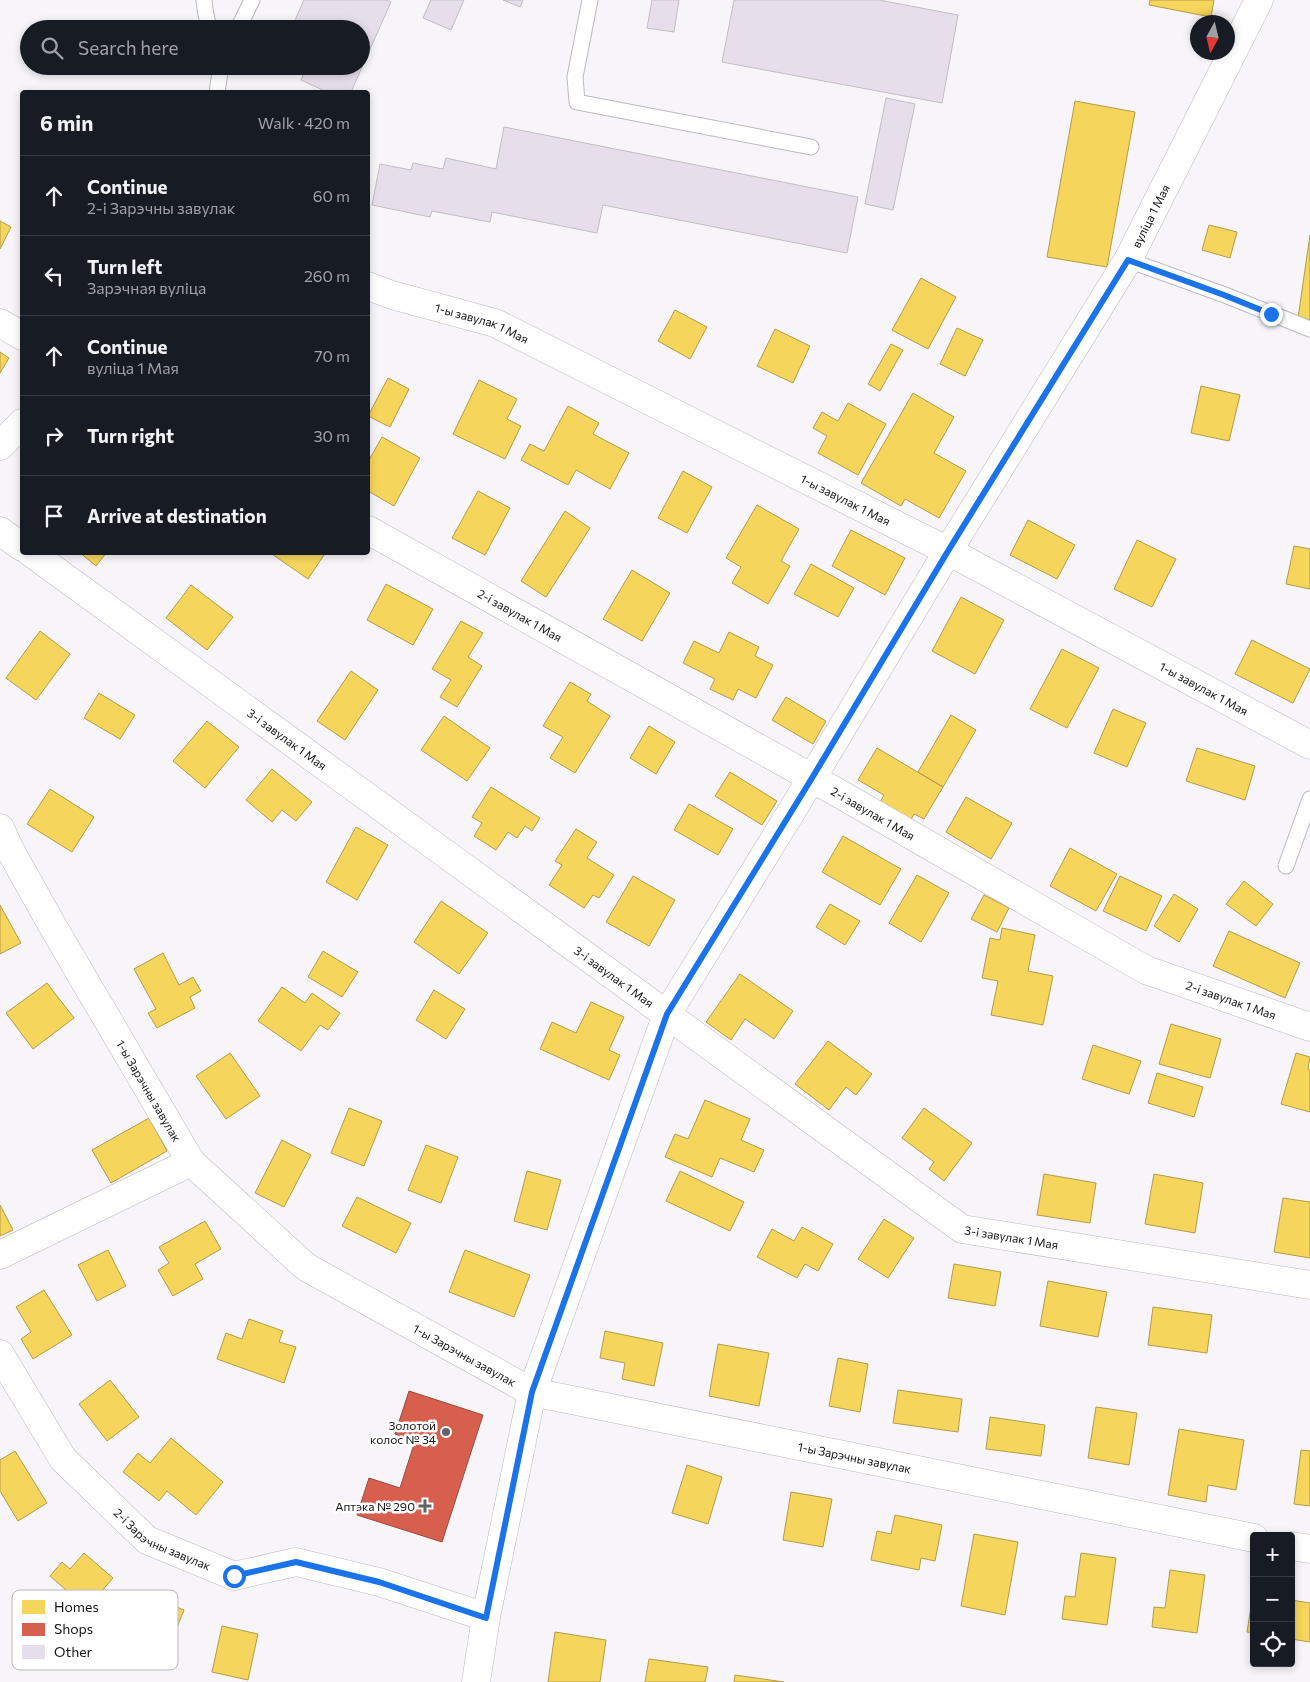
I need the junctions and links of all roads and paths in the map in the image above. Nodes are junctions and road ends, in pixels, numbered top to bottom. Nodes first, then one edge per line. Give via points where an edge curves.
1 (204, 0) edge
2 (252, 0) edge
3 (590, 0) edge
4 (1259, 0) edge
5 (207, 20) edge
6 (242, 20) edge
7 (219, 75) edge
8 (216, 90) edge
9 (811, 147) dead end
10 (1128, 260) junction
11 (370, 287) edge
12 (0, 323) edge
13 (1310, 329) edge
14 (20, 335) edge
15 (20, 425) edge
16 (0, 446) edge
17 (0, 531) edge
18 (370, 531) edge
19 (20, 546) edge
20 (948, 551) junction
21 (34, 555) edge
22 (1310, 745) edge
23 (812, 778) junction
24 (1310, 799) edge
25 (0, 828) edge
26 (1286, 866) dead end
27 (667, 1014) junction
28 (1310, 1027) edge
29 (191, 1162) junction
30 (0, 1255) edge
31 (1310, 1285) edge
32 (0, 1354) edge
33 (532, 1392) junction
34 (1250, 1537) edge
35 (1295, 1547) edge
36 (1310, 1549) edge
37 (486, 1618) junction
38 (476, 1682) edge

1 - 5 lane
2 - 6 lane
3 - 9 lane via 575,77 577,102
4 - 10 street, вуліца 1 Мая
7 - 8 lane
10 - 13 lane
10 - 20 street, вуліца 1 Мая
11 - 20 street, 1-ы завулак 1 Мая via 495,323
12 - 14 street
15 - 16 street
17 - 19 street
18 - 23 street, 2-і завулак 1 Мая
20 - 22 street, 1-ы завулак 1 Мая
20 - 23 street, вуліца 1 Мая
21 - 27 street, 3-і завулак 1 Мая
23 - 27 street, вуліца 1 Мая
23 - 28 street, 2-і завулак 1 Мая via 1146,970
24 - 26 lane
25 - 29 street, 1-ы Зарэчны завулак via 48,917
27 - 31 street, 3-і завулак 1 Мая via 962,1229
27 - 33 street, вуліца 1 Мая
29 - 30 street
29 - 33 street, 1-ы Зарэчны завулак via 306,1267
32 - 37 street, 2-і Зарэчны завулак via 62,1458 147,1540 234,1576 296,1562 379,1582
33 - 34 street, 1-ы Зарэчны завулак
33 - 37 street, вуліца 1 Мая
35 - 36 street
37 - 38 street, вуліца 1 Мая

